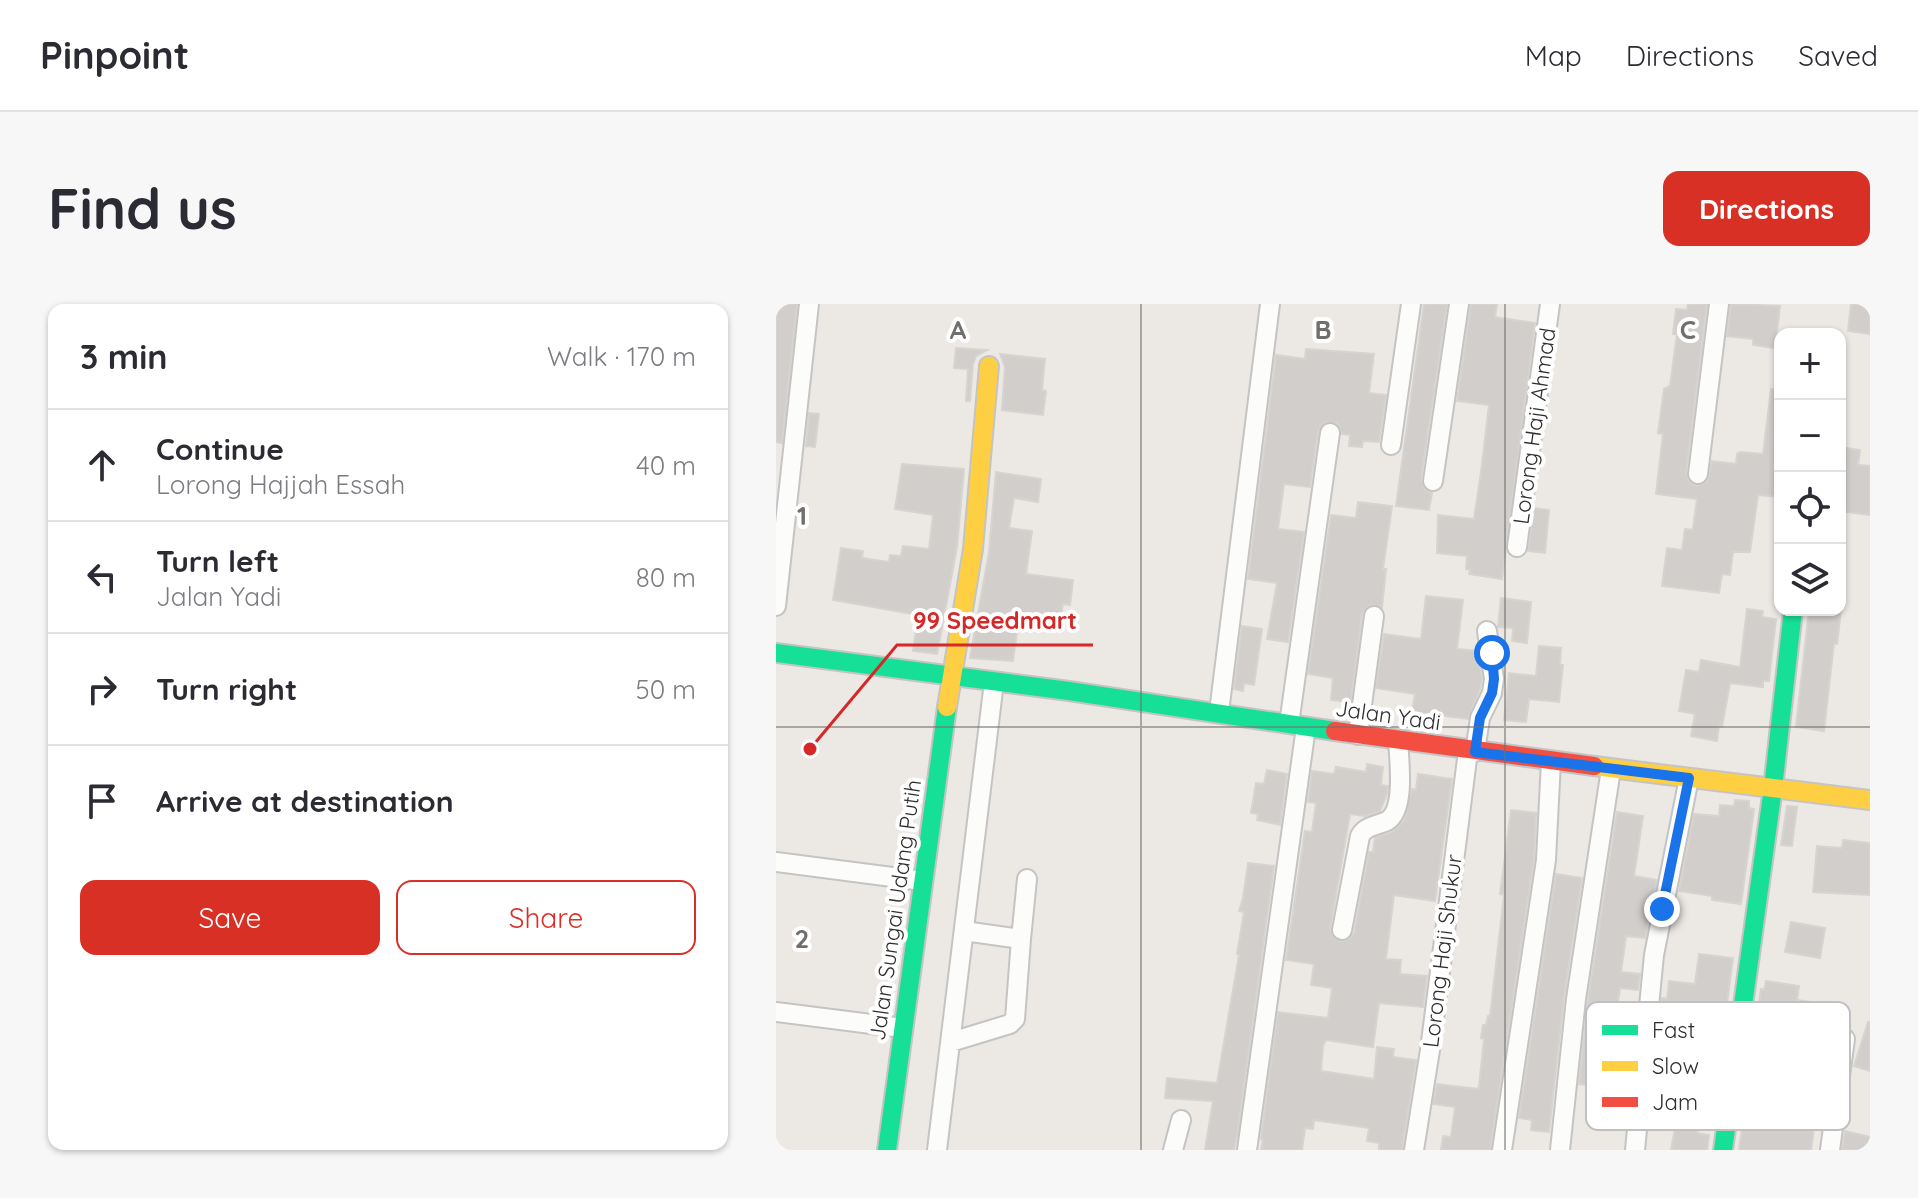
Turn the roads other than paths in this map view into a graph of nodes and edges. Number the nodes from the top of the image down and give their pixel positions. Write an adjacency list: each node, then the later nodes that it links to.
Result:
1 (809, 304): 13 (street)
2 (1270, 304): 20 (street)
3 (1411, 304): 9 (street)
4 (1459, 304): 11 (street)
5 (1550, 304): 12 (street, Lorong Haji Ahmad)
6 (1719, 304): 10 (street)
7 (989, 366): 18 (street, Jalan Sungai Udang Putih)
8 (1330, 433): 21 (street)
9 (1391, 445)
10 (1698, 474)
11 (1433, 481)
12 (1517, 547)
13 (776, 606)
14 (1374, 616): 22 (street)
15 (1792, 616): 28 (street)
16 (1487, 631): 24 (street, Lorong Haji Shukur)
17 (776, 653): 18 (street, Jalan Yadi)
18 (951, 676): 19 (street, Jalan Yadi); 32 (street, Jalan Sungai Udang Putih)
19 (994, 682): 20 (street, Jalan Yadi); 34 (street)
20 (1219, 712): 21 (street, Jalan Yadi)
21 (1297, 726): 22 (street, Jalan Yadi); 48 (street)
22 (1358, 735): 23 (street, Jalan Yadi)
23 (1398, 740): 24 (street, Jalan Yadi); 33 (street)
24 (1472, 752): 25 (street, Jalan Yadi); 49 (street, Lorong Haji Shukur)
25 (1551, 761): 26 (street, Jalan Yadi); 50 (street)
26 (1611, 769): 27 (street, Jalan Yadi); 51 (street)
27 (1689, 778): 28 (street, Jalan Yadi); 36 (street)
28 (1773, 788): 29 (street, Jalan Yadi); 37 (street)
29 (1870, 800)
30 (776, 862): 32 (street)
31 (1027, 879): 35 (street)
32 (923, 881): 39 (street, Jalan Sungai Udang Putih)
33 (1342, 930)
34 (964, 931): 35 (street); 40 (street)
35 (1021, 939): 40 (street)
36 (1649, 1002)
37 (1743, 1002)
38 (776, 1012): 39 (street)
39 (903, 1028): 45 (street, Jalan Sungai Udang Putih)
40 (951, 1042): 46 (street)
41 (1181, 1120): 47 (street)
42 (1637, 1130): 52 (street)
43 (1726, 1130): 53 (street)
44 (1833, 1130): 54 (street)
45 (887, 1150)
46 (937, 1150)
47 (1173, 1150)
48 (1247, 1150)
49 (1414, 1150)
50 (1502, 1150)
51 (1560, 1150)
52 (1635, 1150)
53 (1723, 1150)
54 (1830, 1150)

